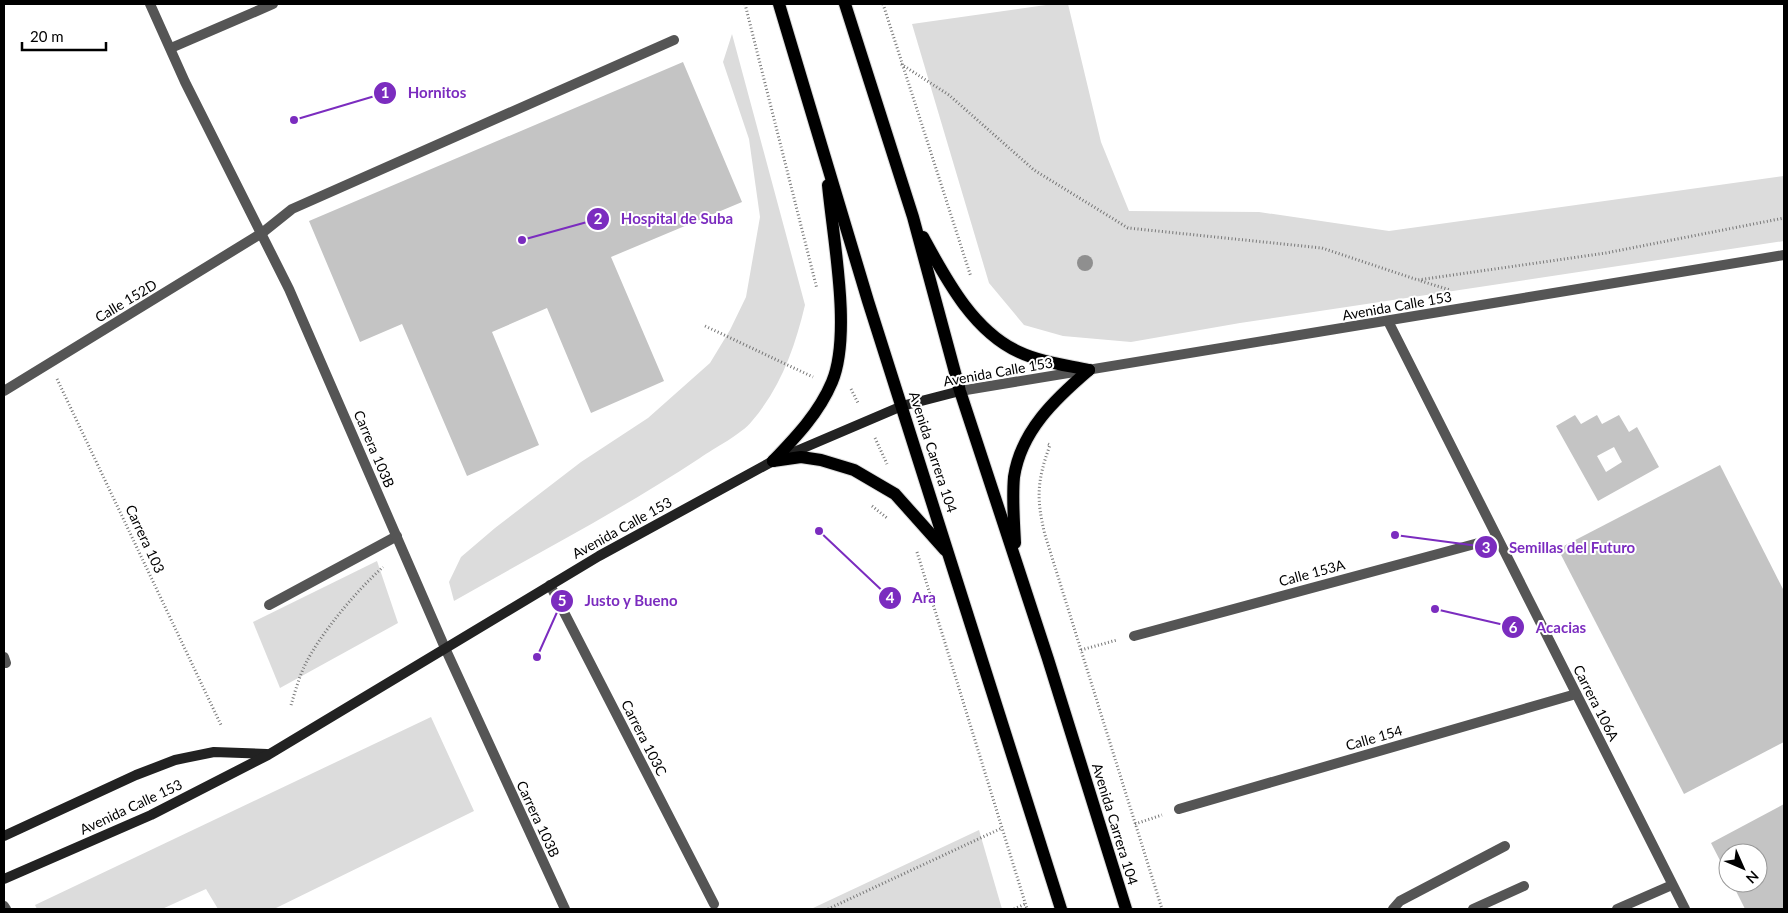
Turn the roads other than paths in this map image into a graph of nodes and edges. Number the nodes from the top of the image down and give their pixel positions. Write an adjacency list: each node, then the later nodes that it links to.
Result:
1 (150, 4): 6 (street, Carrera 103B)
2 (273, 4): 6 (street)
3 (779, 4): 7 (main road, Avenida Carrera 104)
4 (844, 4): 8 (main road, Avenida Carrera 104)
5 (674, 40): 9 (street, Calle 152D)
6 (171, 48): 9 (street, Carrera 103B)
7 (825, 155): 15 (main road, Avenida Carrera 104); 16 (main road)
8 (913, 217): 12 (main road); 14 (main road, Avenida Carrera 104)
9 (262, 234): 13 (street, Calle 152D); 17 (street, Carrera 103B)
10 (1784, 255): 11 (street, Avenida Calle 153)
11 (1388, 321): 12 (street, Avenida Calle 153); 18 (street, Carrera 106A)
12 (1089, 370): 14 (street, Avenida Calle 153); 20 (main road)
13 (4, 391)
14 (960, 391): 15 (main road, Avenida Calle 153); 20 (main road, Avenida Carrera 104)
15 (902, 406): 16 (main road, Avenida Calle 153); 19 (main road, Avenida Carrera 104)
16 (774, 461): 19 (main road); 21 (main road, Avenida Calle 153)
17 (397, 536): 22 (street); 24 (street, Carrera 103B)
18 (1497, 538): 23 (street, Calle 153A); 25 (street, Carrera 106A)
19 (950, 555): 37 (main road, Avenida Carrera 104)
20 (1015, 558): 38 (main road, Avenida Carrera 104)
21 (550, 585): 24 (main road, Avenida Calle 153); 33 (street, Carrera 103C)
22 (269, 605)
23 (1134, 636)
24 (445, 648): 26 (main road, Avenida Calle 153); 36 (street, Carrera 103B)
25 (1576, 694): 27 (street, Calle 154); 31 (street, Carrera 106A)
26 (268, 755): 28 (main road, Avenida Calle 153); 30 (main road, Avenida Calle 153)
27 (1179, 809)
28 (4, 836)
29 (1505, 846): 39 (street)
30 (4, 879)
31 (1672, 884): 41 (street); 42 (street, Carrera 106A)
32 (1524, 886): 40 (street)
33 (714, 904)
34 (4, 906): 35 (street)
35 (6, 909)
36 (565, 909)
37 (1061, 909)
38 (1126, 909)
39 (1393, 909)
40 (1473, 909)
41 (1617, 909)
42 (1685, 909)

